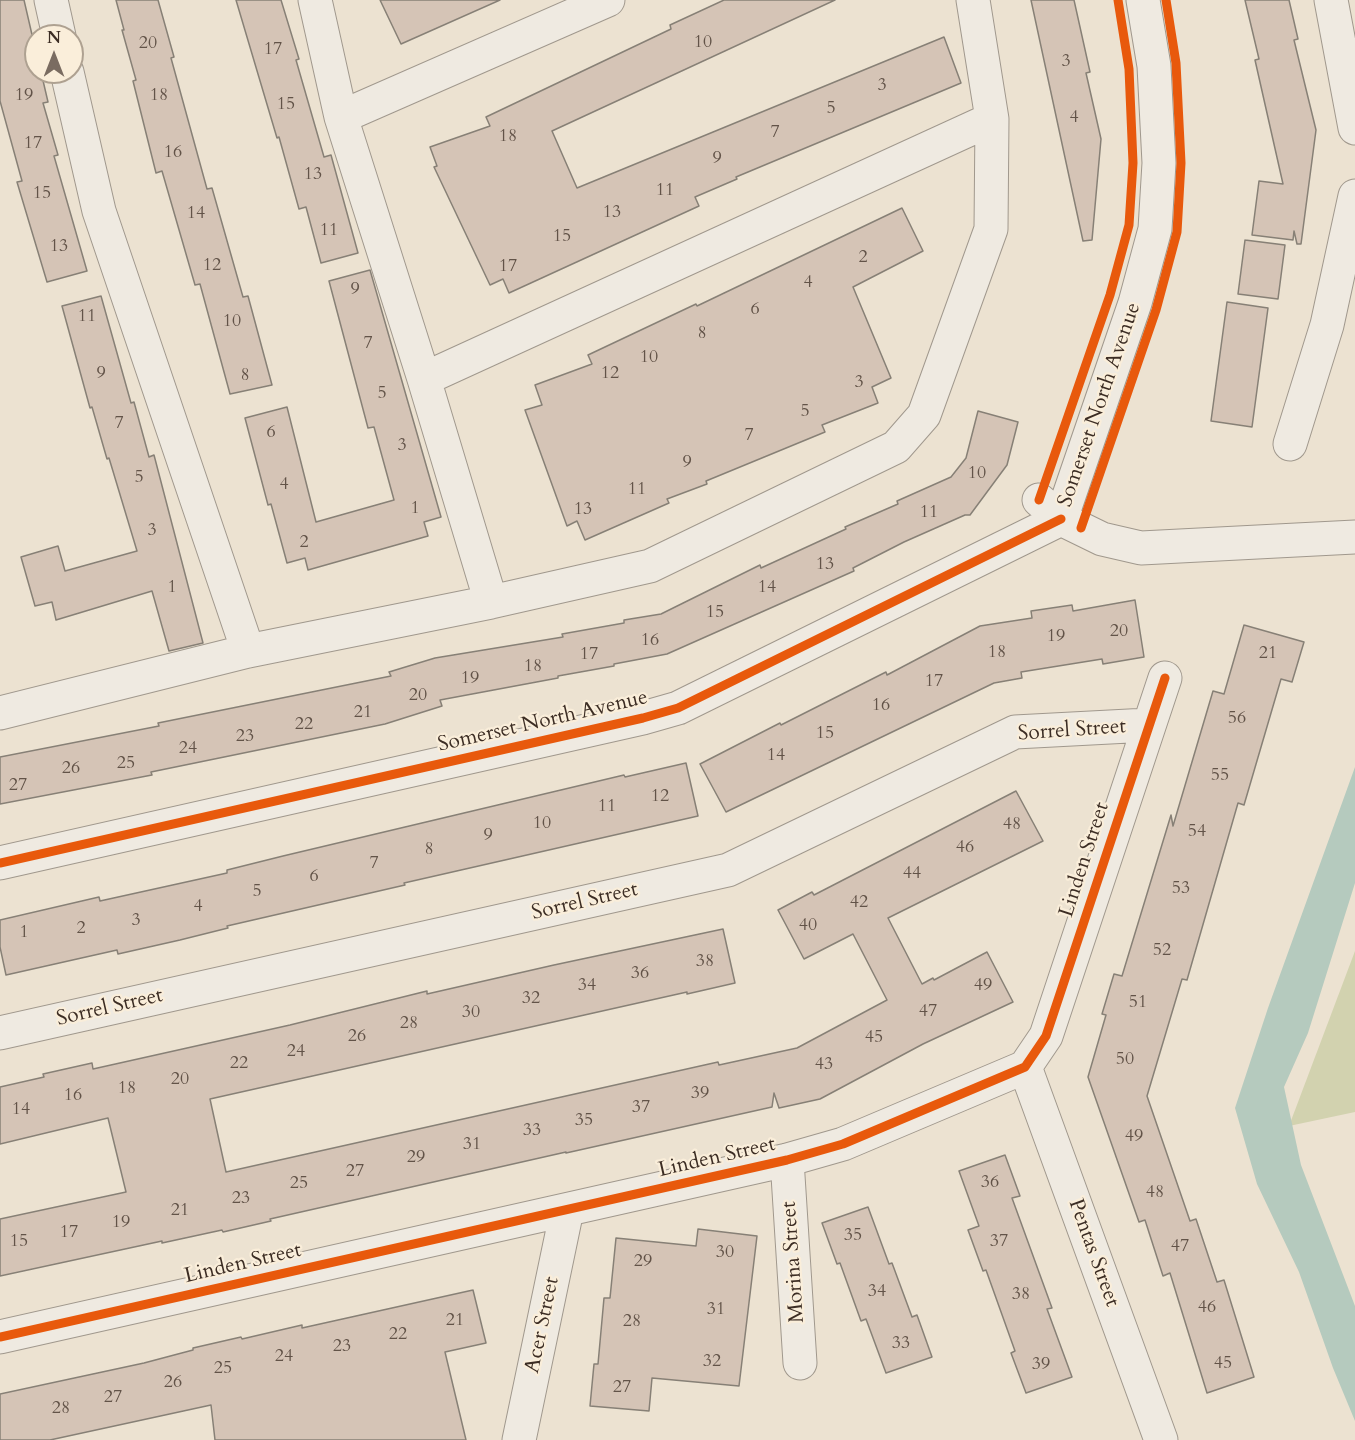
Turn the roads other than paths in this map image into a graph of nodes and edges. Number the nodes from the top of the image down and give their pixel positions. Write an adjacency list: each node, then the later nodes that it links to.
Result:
1 (51, 0): 7 (street)
2 (315, 0): 9 (street)
3 (608, 0): 9 (street)
4 (973, 0): 10 (street)
5 (1143, 0): 15 (street, Somerset North Avenue)
6 (1331, 0): 11 (street)
7 (56, 24)
8 (70, 84): 18 (street)
9 (341, 117): 13 (street)
10 (992, 119): 13 (street); 17 (street)
11 (1355, 128)
12 (1355, 196): 14 (street)
13 (424, 379): 17 (street)
14 (1290, 444)
15 (1050, 510): 16 (street); 22 (street, Somerset North Avenue)
16 (1355, 537)
17 (491, 602): 18 (street)
18 (248, 651): 20 (street)
19 (1165, 678): 21 (street, Linden Street)
20 (0, 713)
21 (1149, 725): 23 (street, Sorrel Street); 24 (street, Linden Street)
22 (0, 863)
23 (0, 1033)
24 (1025, 1066): 25 (street, Linden Street); 30 (street, Pentas Street)
25 (787, 1161): 26 (street, Linden Street); 28 (street, Morina Street)
26 (567, 1210): 27 (street, Linden Street); 29 (street, Acer Street)
27 (0, 1337)
28 (800, 1363)
29 (519, 1440)
30 (1161, 1440)

